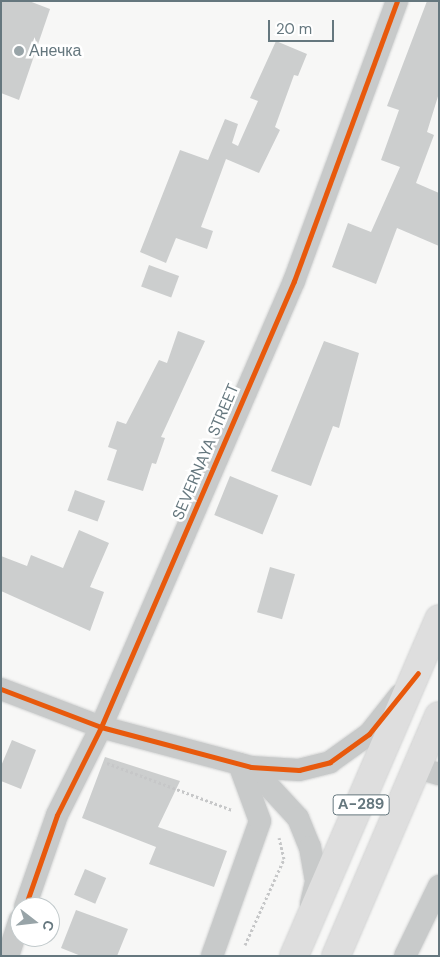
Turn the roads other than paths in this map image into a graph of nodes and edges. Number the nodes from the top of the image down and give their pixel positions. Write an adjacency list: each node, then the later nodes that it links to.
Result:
1 (397, 1): 6 (street, SEVERNAYA STREET)
2 (439, 619): 3 (highway, А-289)
3 (418, 673): 7 (street, А-289); 11 (highway, А-289)
4 (1, 689): 6 (street)
5 (439, 716): 8 (highway, А-289)
6 (101, 727): 7 (street); 10 (street, SEVERNAYA STREET)
7 (245, 766): 11 (street, А-289); 12 (street)
8 (428, 771): 13 (highway, А-289)
9 (439, 886): 14 (street)
10 (28, 897)
11 (299, 946)
12 (212, 956)
13 (336, 956)
14 (405, 956)

